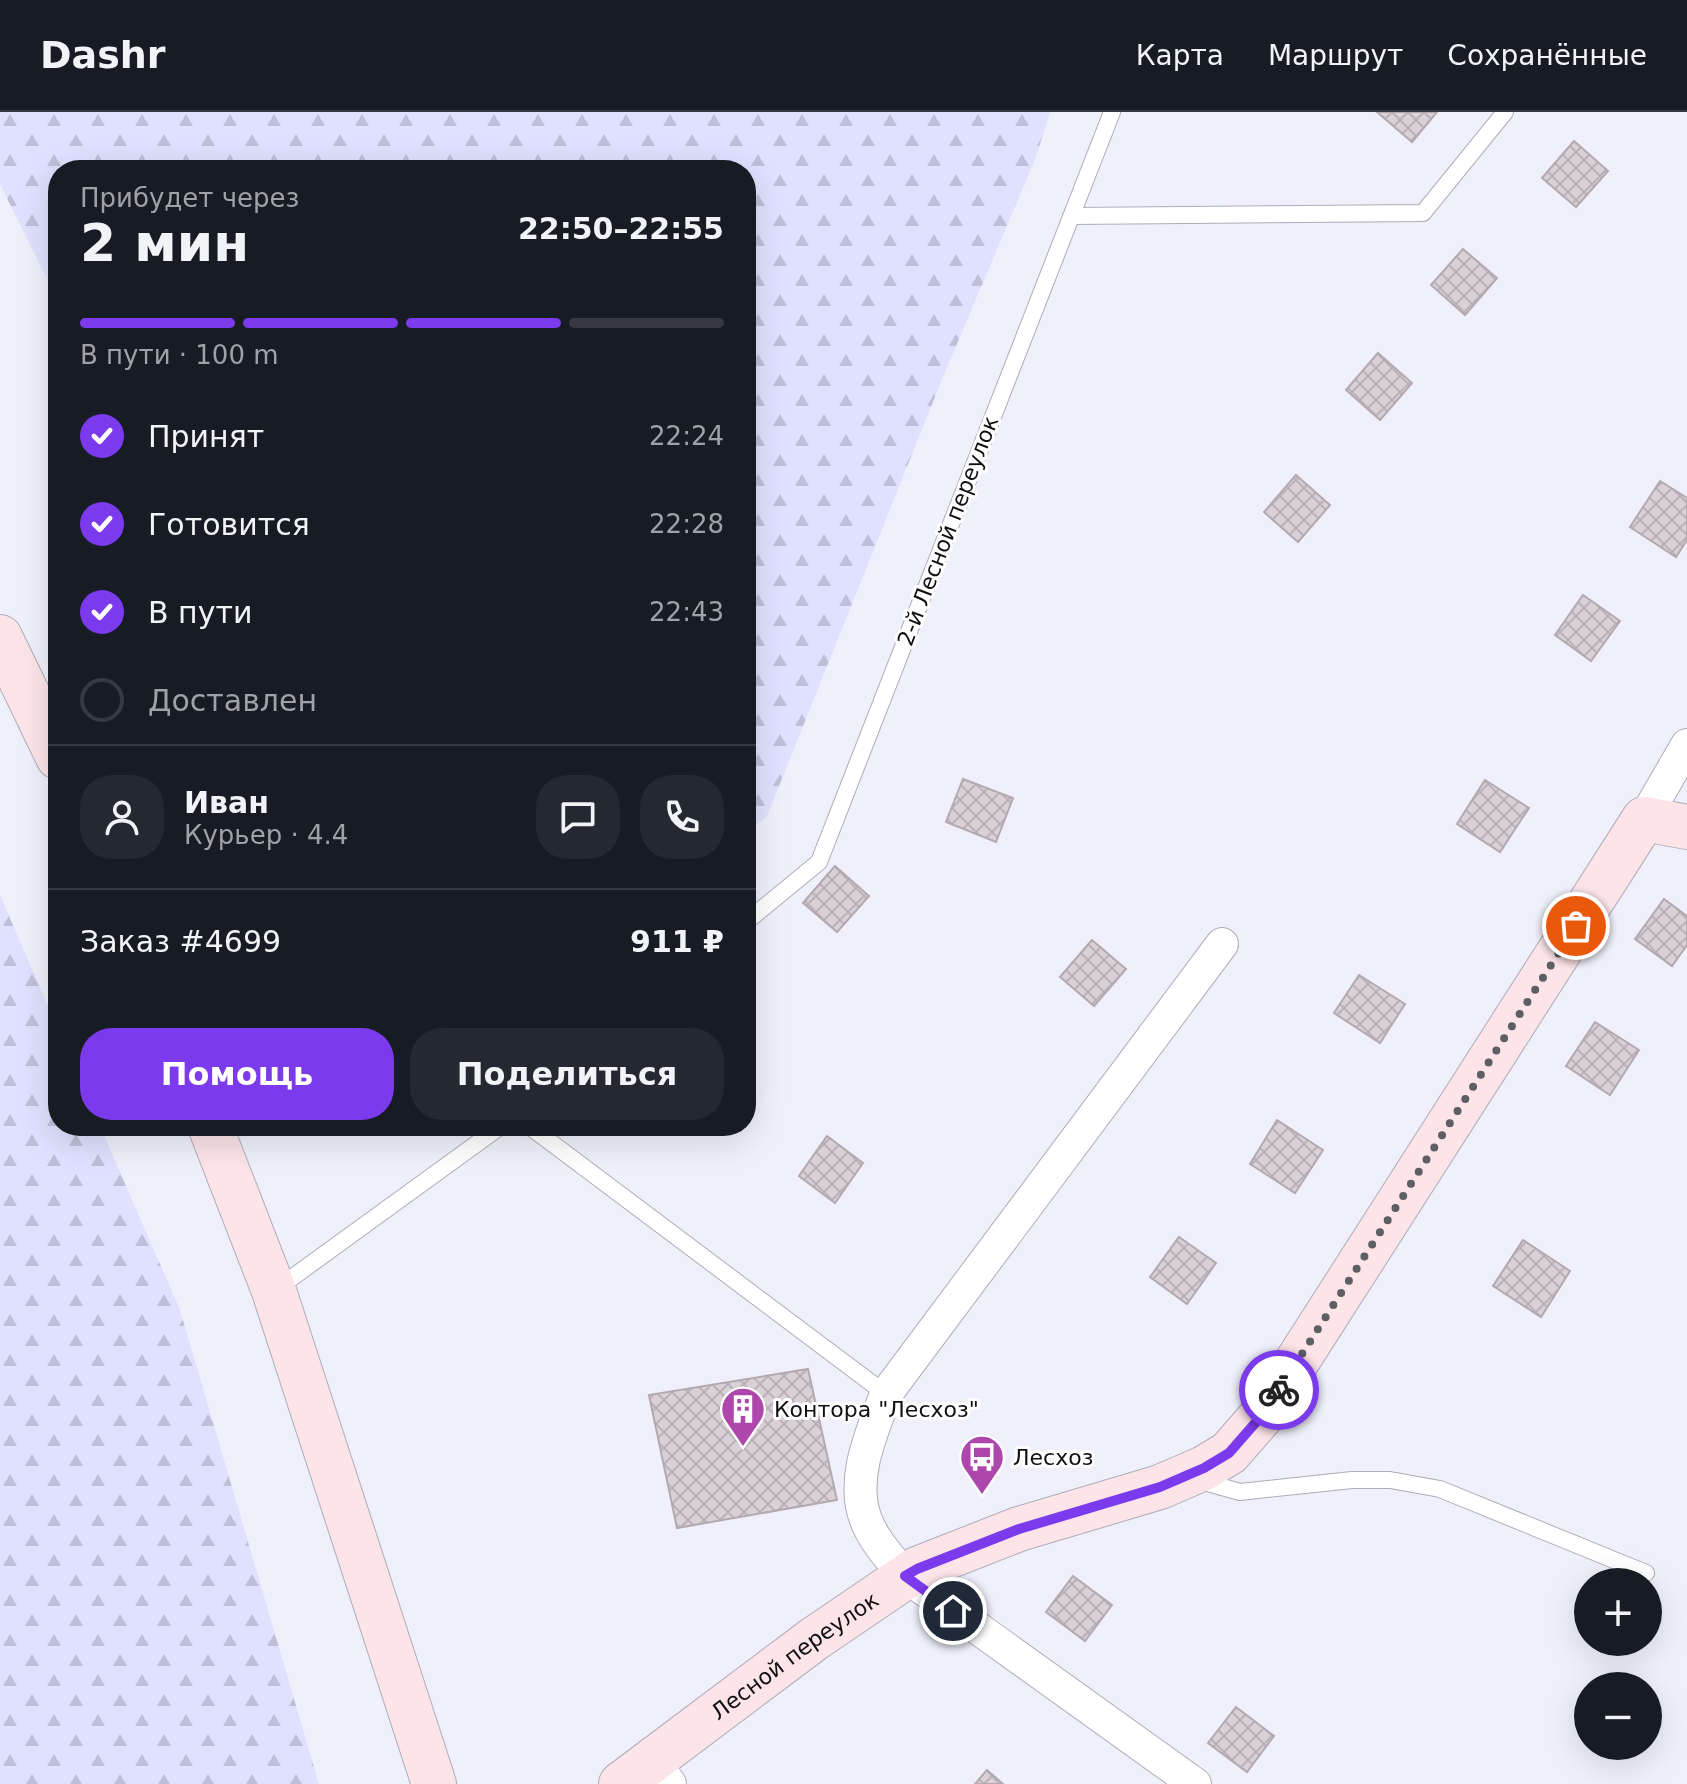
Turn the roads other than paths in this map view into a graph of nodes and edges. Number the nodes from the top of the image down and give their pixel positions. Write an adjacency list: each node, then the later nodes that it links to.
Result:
1 (1112, 112): 3 (lane, 2-й Лесной переулок)
2 (1505, 112): 3 (lane)
3 (1071, 216): 9 (lane, 2-й Лесной переулок)
4 (0, 637): 5 (street)
5 (48, 736)
6 (1687, 745): 7 (street, Лесной переулок)
7 (1644, 819): 8 (street); 16 (street, Лесной переулок)
8 (1687, 827)
9 (756, 914)
10 (1222, 944): 15 (street)
11 (214, 1136): 14 (street)
12 (487, 1136): 14 (lane)
13 (542, 1136): 15 (lane)
14 (274, 1291): 20 (street)
15 (886, 1394): 18 (street)
16 (1184, 1477): 17 (lane); 18 (street, Лесной переулок)
17 (1634, 1568)
18 (905, 1576): 19 (street, Лесной переулок); 21 (street)
19 (648, 1776)
20 (434, 1784)
21 (1195, 1784)

